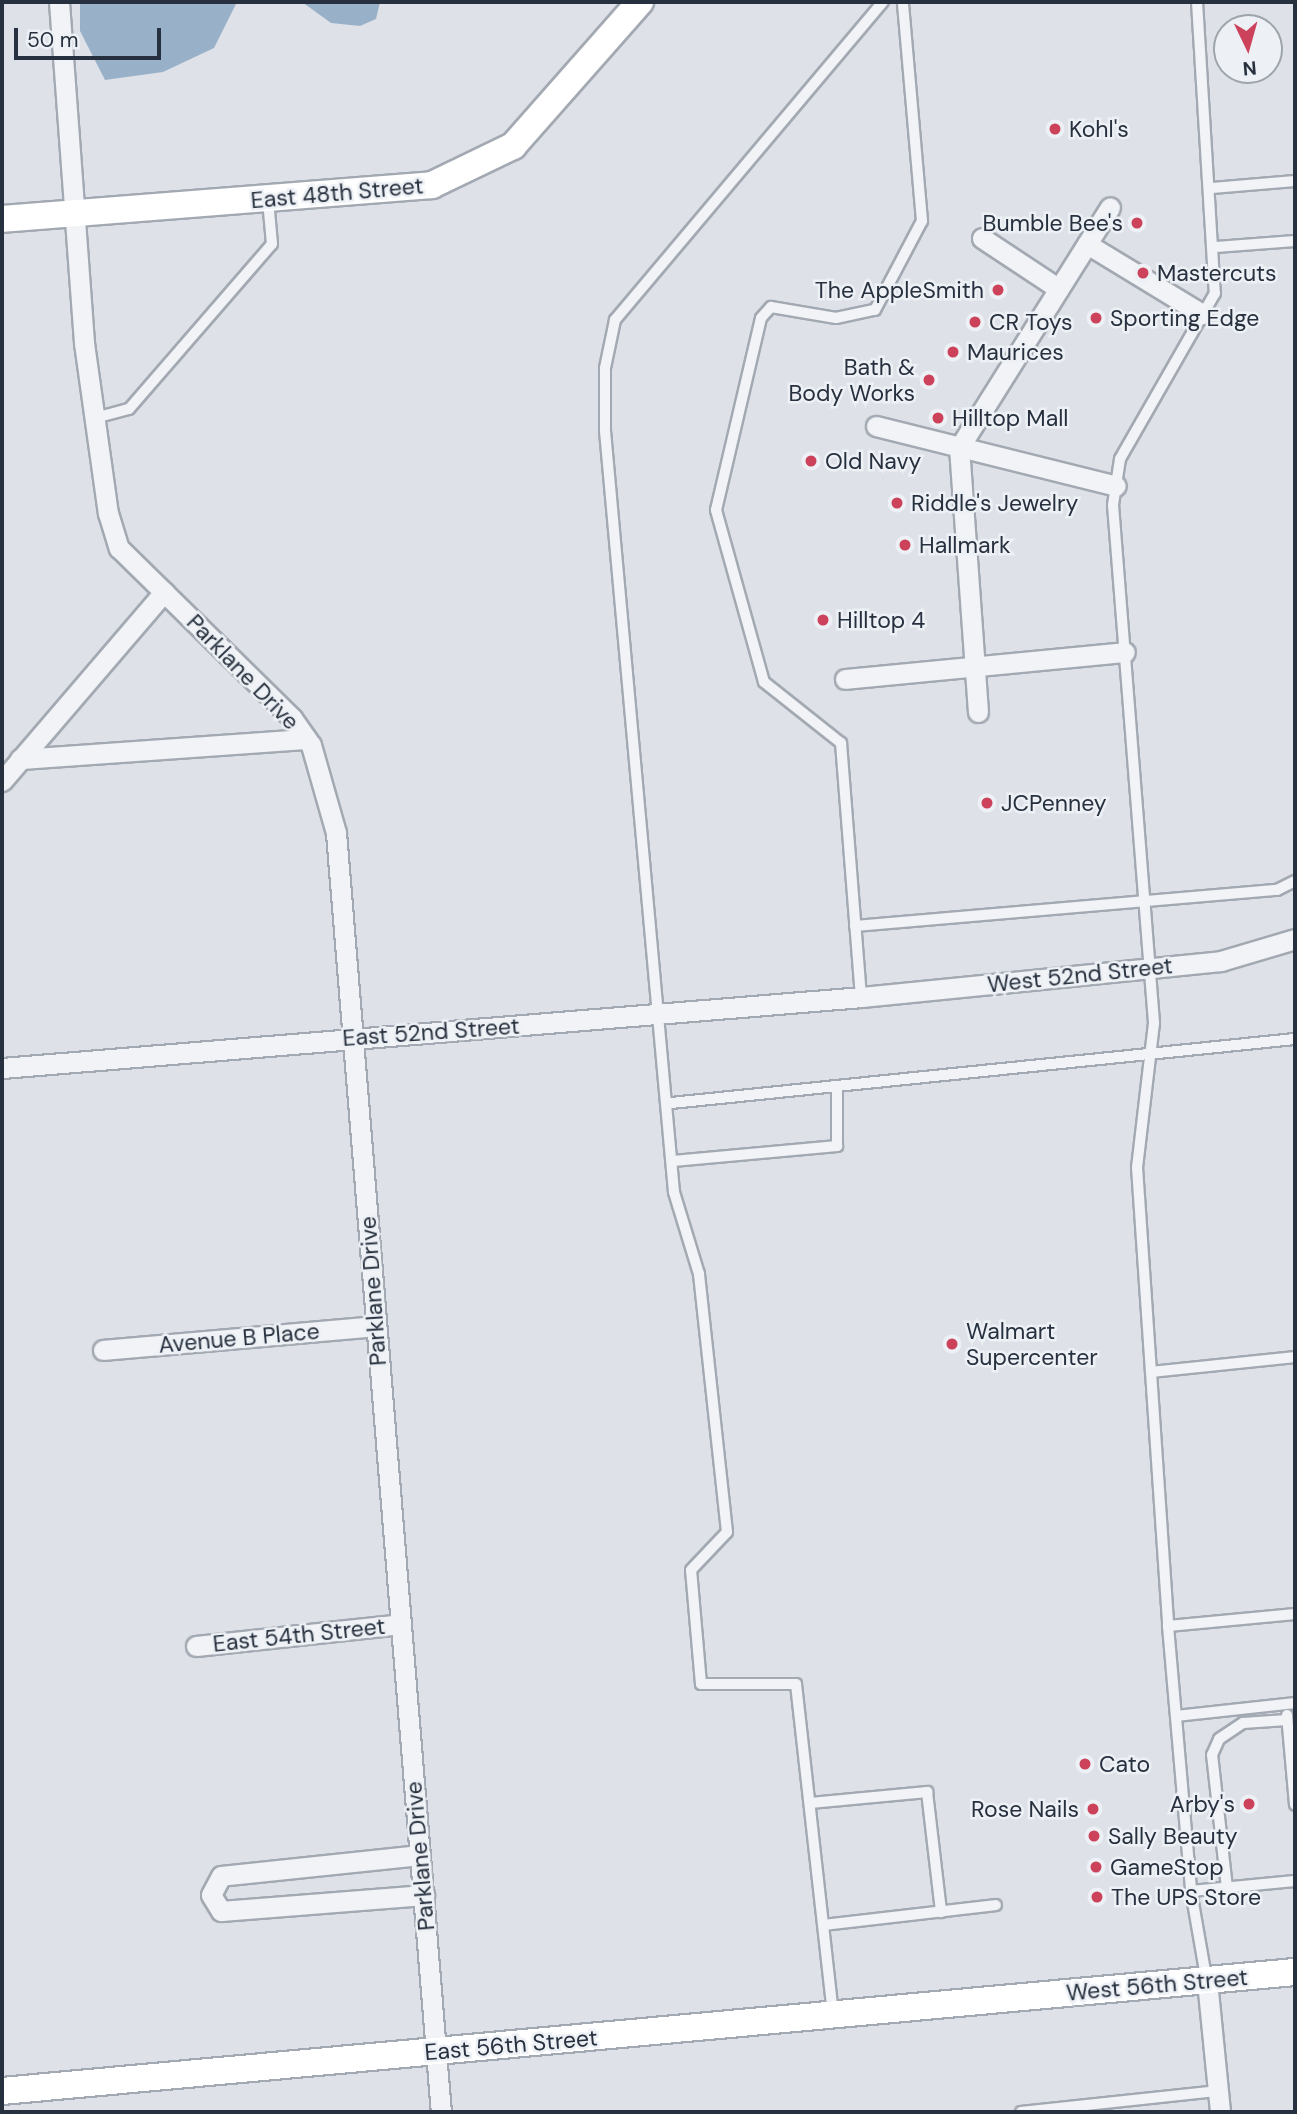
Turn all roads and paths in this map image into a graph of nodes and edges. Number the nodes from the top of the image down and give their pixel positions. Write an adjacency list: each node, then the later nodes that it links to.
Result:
1 (59, 2): 10 (street, Parklane Drive)
2 (883, 2): 36 (lane)
3 (903, 2): 32 (lane)
4 (1197, 2): 7 (lane)
5 (630, 5): 8 (main road, East 48th Street)
6 (1295, 181): 7 (lane)
7 (1212, 188): 15 (lane)
8 (268, 200): 10 (main road, East 48th Street); 18 (lane)
9 (1110, 207): 14 (street)
10 (73, 212): 11 (main road, East 48th Street); 18 (street, Parklane Drive)
11 (2, 219)
12 (982, 238): 16 (street)
13 (1295, 241): 15 (lane)
14 (1087, 244): 16 (street); 17 (street)
15 (1216, 247): 17 (lane)
16 (1059, 289): 20 (street)
17 (1202, 314): 21 (lane)
18 (94, 418): 22 (street, Parklane Drive)
19 (876, 426): 20 (street)
20 (959, 448): 21 (street); 24 (street)
21 (1116, 486): 23 (lane)
22 (164, 592): 27 (street, Parklane Drive); 28 (street)
23 (1125, 652): 24 (street); 31 (lane)
24 (976, 665): 25 (street); 26 (street)
25 (845, 680)
26 (978, 712)
27 (306, 739): 28 (street); 37 (street, Parklane Drive)
28 (20, 759): 29 (street)
29 (2, 781)
30 (1295, 881): 31 (lane)
31 (1146, 902): 32 (lane); 34 (lane)
32 (855, 926): 35 (lane)
33 (1295, 939): 34 (street, West 52nd Street)
34 (1150, 968): 35 (street, West 52nd Street); 39 (lane)
35 (861, 997): 36 (street, East 52nd Street)
36 (659, 1015): 37 (street, East 52nd Street); 42 (lane)
37 (354, 1037): 40 (street, East 52nd Street); 44 (street, Parklane Drive)
38 (1295, 1039): 39 (lane)
39 (1151, 1053): 41 (lane); 47 (lane)
40 (2, 1068)
41 (837, 1086): 42 (lane); 43 (lane)
42 (671, 1103): 43 (lane)
43 (673, 1161): 55 (lane)
44 (376, 1326): 45 (street, Avenue B Place); 49 (street, Parklane Drive)
45 (103, 1350)
46 (1295, 1357): 47 (lane)
47 (1151, 1372): 50 (lane)
48 (1295, 1614): 50 (lane)
49 (401, 1624): 51 (street, East 54th Street); 57 (street, Parklane Drive)
50 (1168, 1626): 53 (lane)
51 (196, 1646)
52 (1290, 1704): 53 (lane); 54 (lane)
53 (1176, 1716): 60 (lane)
54 (1287, 1720): 56 (lane); 59 (lane)
55 (810, 1803): 63 (lane); 64 (lane)
56 (1295, 1805)
57 (421, 1856): 61 (street, Parklane Drive); 61 (street)
58 (1295, 1881): 59 (lane)
59 (1227, 1888): 60 (lane)
60 (1191, 1891): 66 (lane)
61 (424, 1895): 69 (street, Parklane Drive)
62 (996, 1905): 63 (lane)
63 (941, 1912): 64 (lane)
64 (824, 1926): 68 (lane)
65 (1295, 1972): 66 (main road, West 56th Street)
66 (1207, 1981): 67 (main road, West 56th Street); 71 (street)
67 (1019, 1997): 68 (main road, East 56th Street)
68 (834, 2015): 69 (main road, East 56th Street)
69 (436, 2052): 70 (main road, East 56th Street); 73 (street, Parklane Drive)
70 (2, 2091)
71 (1216, 2091): 72 (lane); 74 (street)
72 (1027, 2111)
73 (441, 2112)
74 (1220, 2112)

